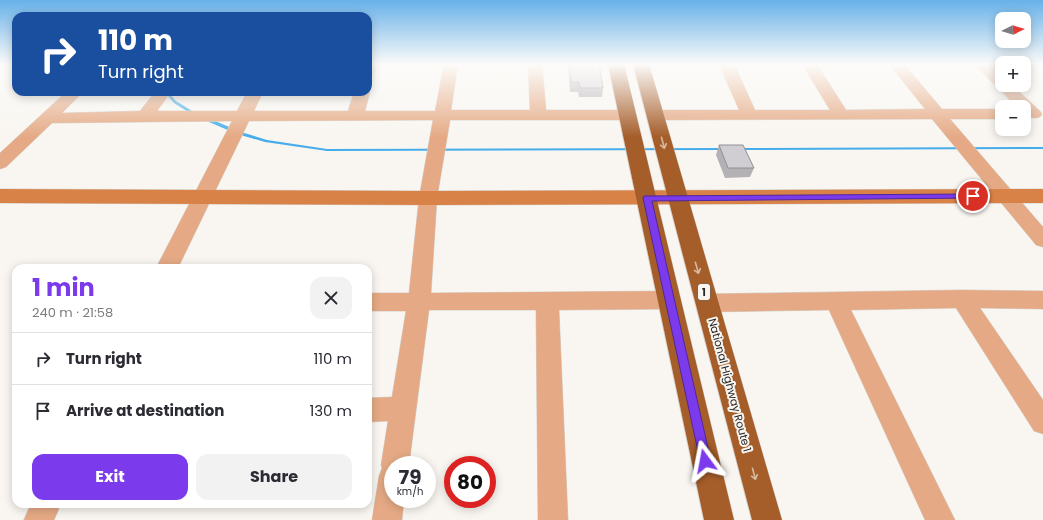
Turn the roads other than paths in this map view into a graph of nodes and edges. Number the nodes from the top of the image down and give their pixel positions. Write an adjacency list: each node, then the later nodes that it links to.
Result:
1 (447, 88): 23 (street)
2 (536, 88): 17 (street)
3 (622, 88): 18 (highway)
4 (648, 88): 24 (highway, National Highway Route 1 / 1)
5 (737, 88): 19 (street)
6 (825, 88): 13 (street)
7 (916, 88): 14 (street)
8 (1011, 92): 16 (street)
9 (71, 96): 25 (street)
10 (160, 96): 20 (street)
11 (253, 96): 21 (street)
12 (361, 96): 22 (street)
13 (841, 114): 14 (street); 19 (street)
14 (937, 114): 15 (street); 28 (street)
15 (995, 114)
16 (1034, 114)
17 (538, 115): 18 (street); 23 (street)
18 (628, 115): 32 (highway)
19 (749, 115): 24 (street)
20 (145, 116): 21 (street); 25 (street)
21 (242, 116): 22 (street); 30 (street)
22 (355, 116): 23 (street)
23 (443, 116): 31 (street)
24 (656, 116): 33 (highway, National Highway Route 1 / 1, one-way to 33)
25 (48, 118): 26 (street)
26 (0, 163)
27 (0, 196): 30 (street)
28 (1004, 196): 29 (street); 33 (street); 34 (street)
29 (1043, 196)
30 (203, 197): 31 (street); 35 (street)
31 (428, 198): 32 (street); 41 (street)
32 (647, 198): 33 (street); 37 (highway)
33 (678, 198): 43 (highway, National Highway Route 1 / 1, one-way to 43)
34 (1043, 240)
35 (169, 264)
36 (962, 299): 38 (street); 39 (street); 46 (street)
37 (669, 300): 42 (street); 53 (highway)
38 (1043, 300)
39 (836, 301): 43 (street); 55 (street)
40 (372, 302): 41 (street)
41 (419, 302): 42 (street); 45 (street)
42 (547, 302): 52 (street)
43 (708, 303): 54 (highway, National Highway Route 1 / 1, one-way to 54)
44 (372, 410): 45 (street)
45 (402, 410): 47 (street)
46 (1043, 422)
47 (395, 456)
48 (45, 508): 50 (street)
49 (389, 508): 51 (street)
50 (39, 520)
51 (387, 520)
52 (553, 520)
53 (718, 520)
54 (767, 520)
55 (940, 520)

